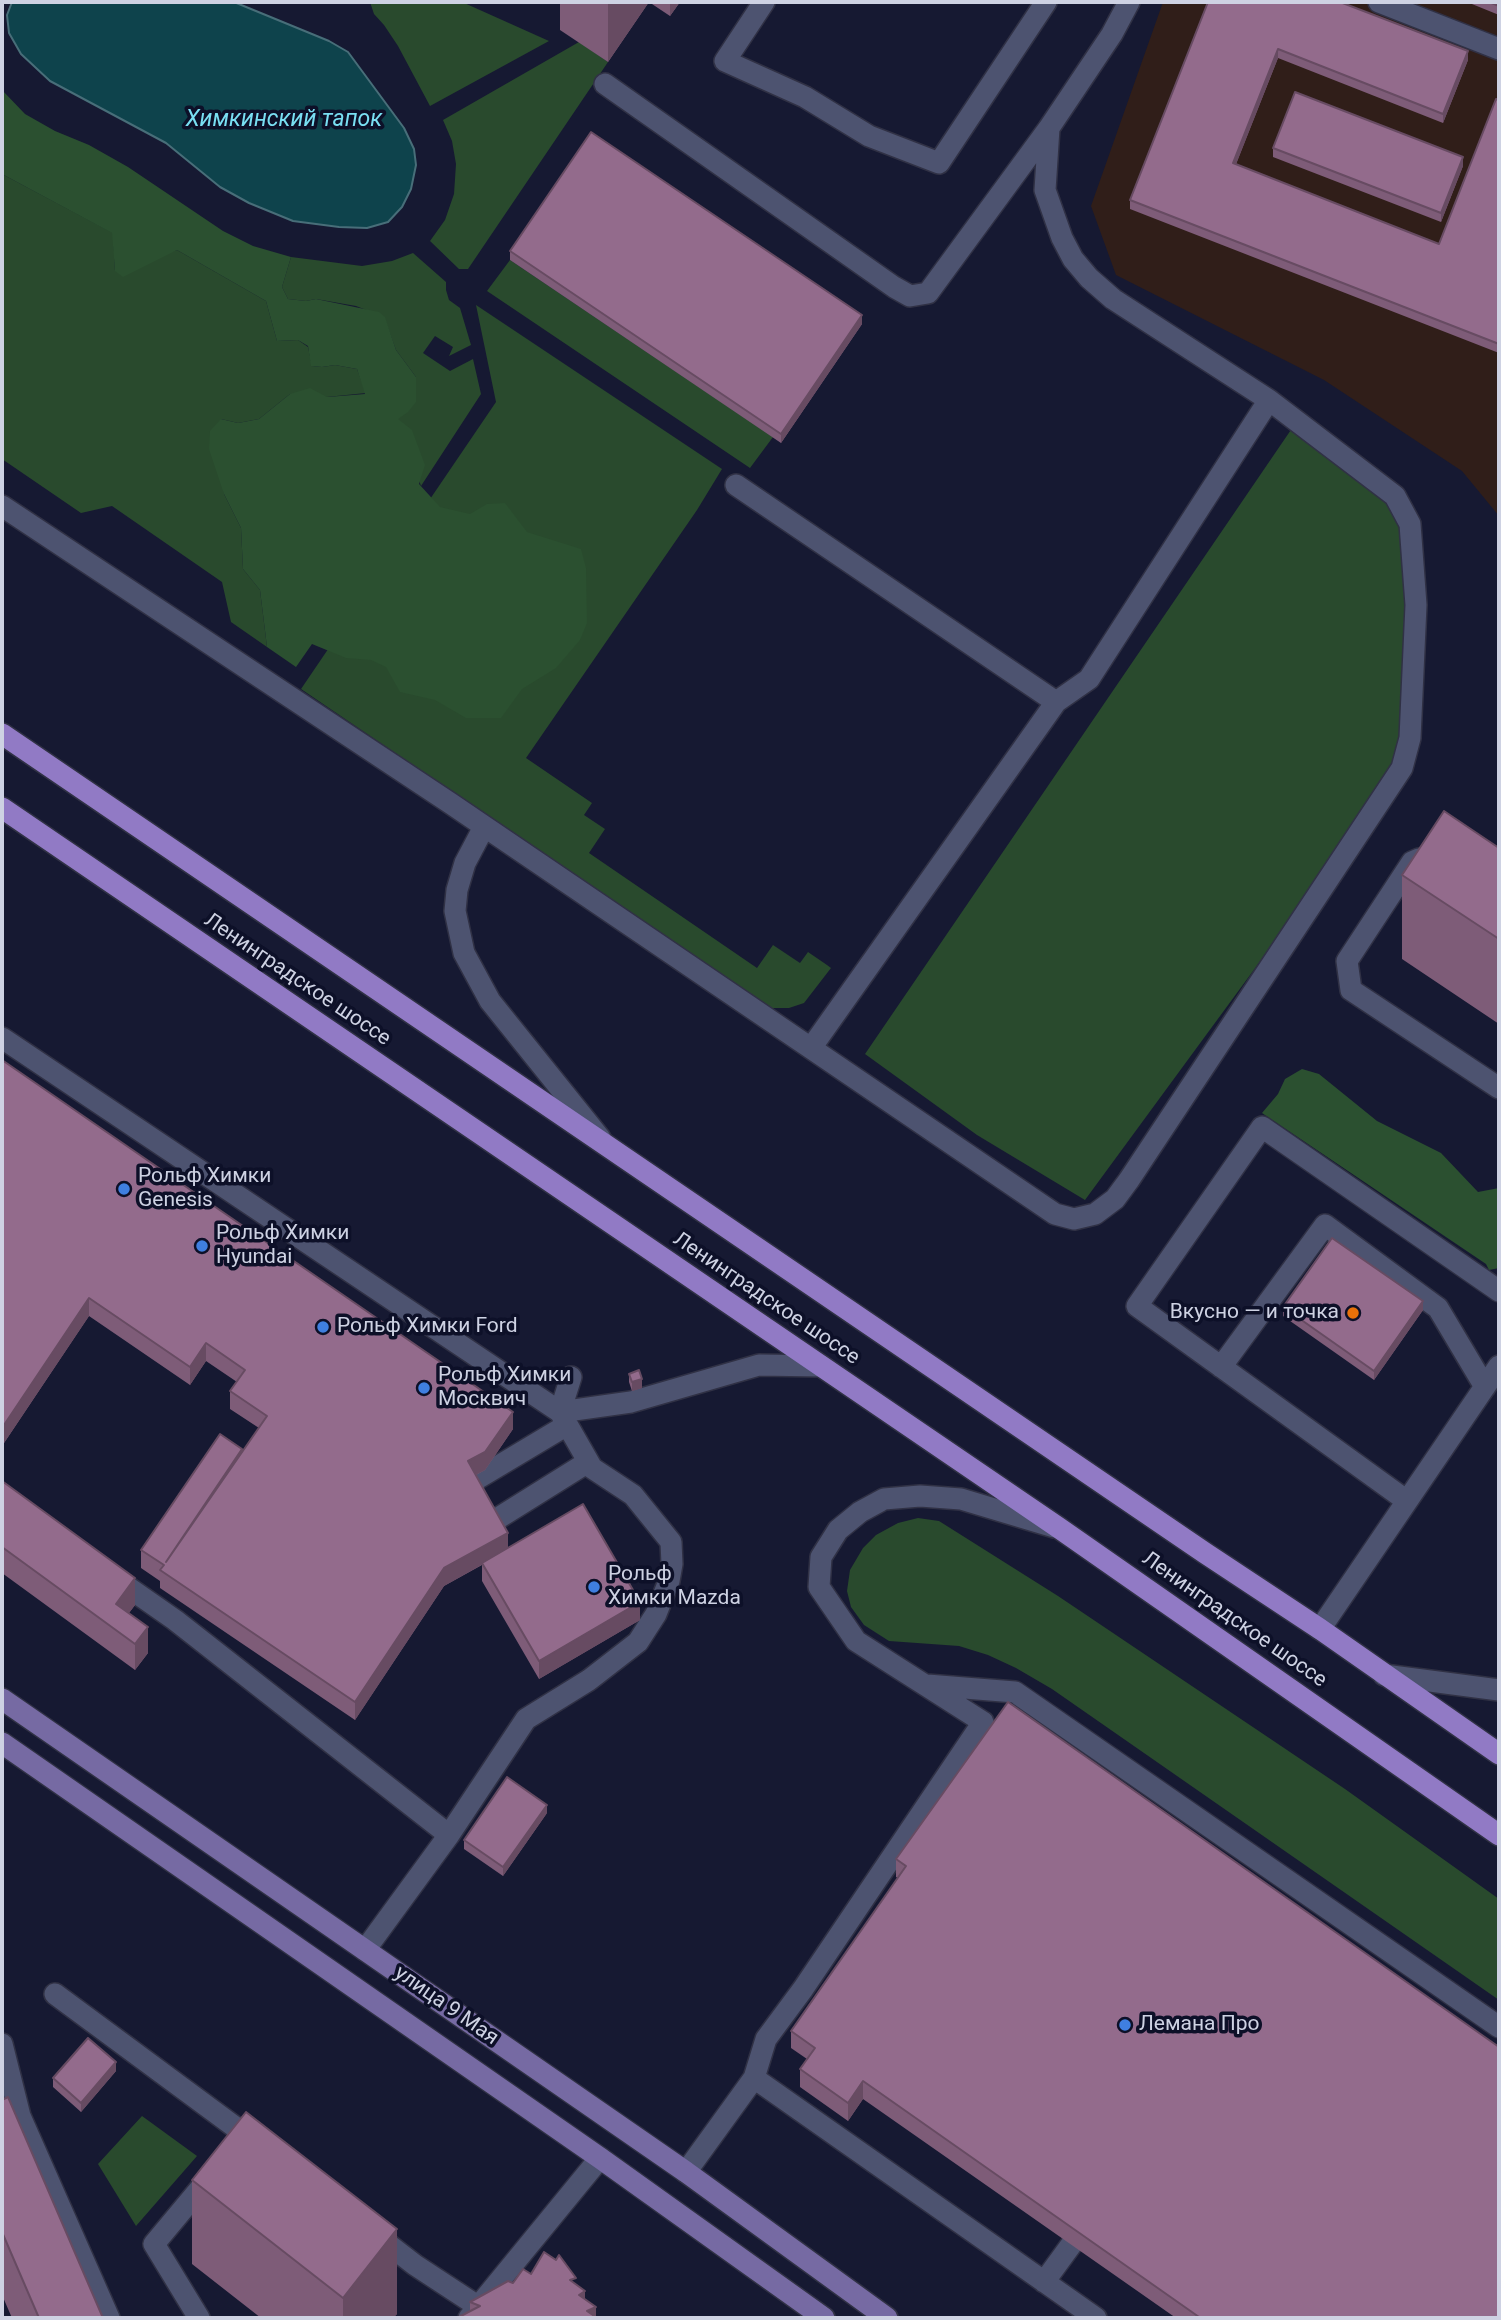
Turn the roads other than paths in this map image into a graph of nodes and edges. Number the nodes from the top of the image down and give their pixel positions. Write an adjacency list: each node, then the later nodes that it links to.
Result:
1 (764, 2): 2 (street)
2 (1046, 2)
3 (1129, 2): 7 (street)
4 (1379, 2): 5 (street)
5 (1499, 49)
6 (605, 84): 7 (street)
7 (1049, 128): 8 (street)
8 (1269, 400): 11 (street); 17 (street)
9 (736, 485): 11 (street)
10 (2, 506): 14 (street)
11 (1056, 702): 17 (street)
12 (2, 734): 19 (highway, Ленинградское шоссе)
13 (2, 808): 21 (highway, Ленинградское шоссе)
14 (484, 827): 17 (street); 19 (street)
15 (1436, 850): 18 (street)
16 (2, 1038): 26 (street)
17 (811, 1048)
18 (1499, 1088)
19 (601, 1140): 33 (highway, Ленинградское шоссе)
20 (1499, 1291): 23 (street)
21 (821, 1366): 26 (street); 31 (highway, Ленинградское шоссе)
22 (1499, 1366): 25 (street)
23 (1221, 1367): 25 (street); 29 (street)
24 (571, 1377): 26 (street)
25 (1485, 1387): 29 (street)
26 (563, 1418): 27 (street); 28 (street)
27 (588, 1461): 30 (street); 40 (street)
28 (470, 1483)
29 (1407, 1501): 33 (street)
30 (492, 1522)
31 (1059, 1528): 35 (street); 41 (highway, Ленинградское шоссе)
32 (99, 1567): 40 (street)
33 (1320, 1629): 34 (highway, Ленинградское шоссе)
34 (1384, 1675): 36 (street); 39 (highway, Ленинградское шоссе)
35 (921, 1684): 43 (street); 46 (street)
36 (1499, 1690)
37 (2, 1699): 42 (main road, улица 9 Мая)
38 (2, 1743): 51 (main road, улица 9 Мая)
39 (1499, 1754)
40 (449, 1835): 42 (street)
41 (1499, 1835)
42 (365, 1950): 52 (main road, улица 9 Мая)
43 (803, 1989): 45 (street); 48 (street)
44 (55, 1994): 49 (street)
45 (825, 2001)
46 (1499, 2026)
47 (2, 2044): 59 (street)
48 (754, 2078): 52 (street); 56 (street)
49 (245, 2134): 50 (street); 60 (street)
50 (277, 2158)
51 (600, 2158): 55 (street); 61 (main road, улица 9 Мая)
52 (686, 2172): 62 (main road, улица 9 Мая)
53 (362, 2224): 58 (street)
54 (1071, 2245): 56 (street)
55 (507, 2275): 57 (street); 58 (street)
56 (1044, 2282): 63 (street)
57 (526, 2289)
58 (474, 2312)
59 (108, 2318)
60 (199, 2318)
61 (824, 2318)
62 (887, 2318)
63 (1096, 2318)

